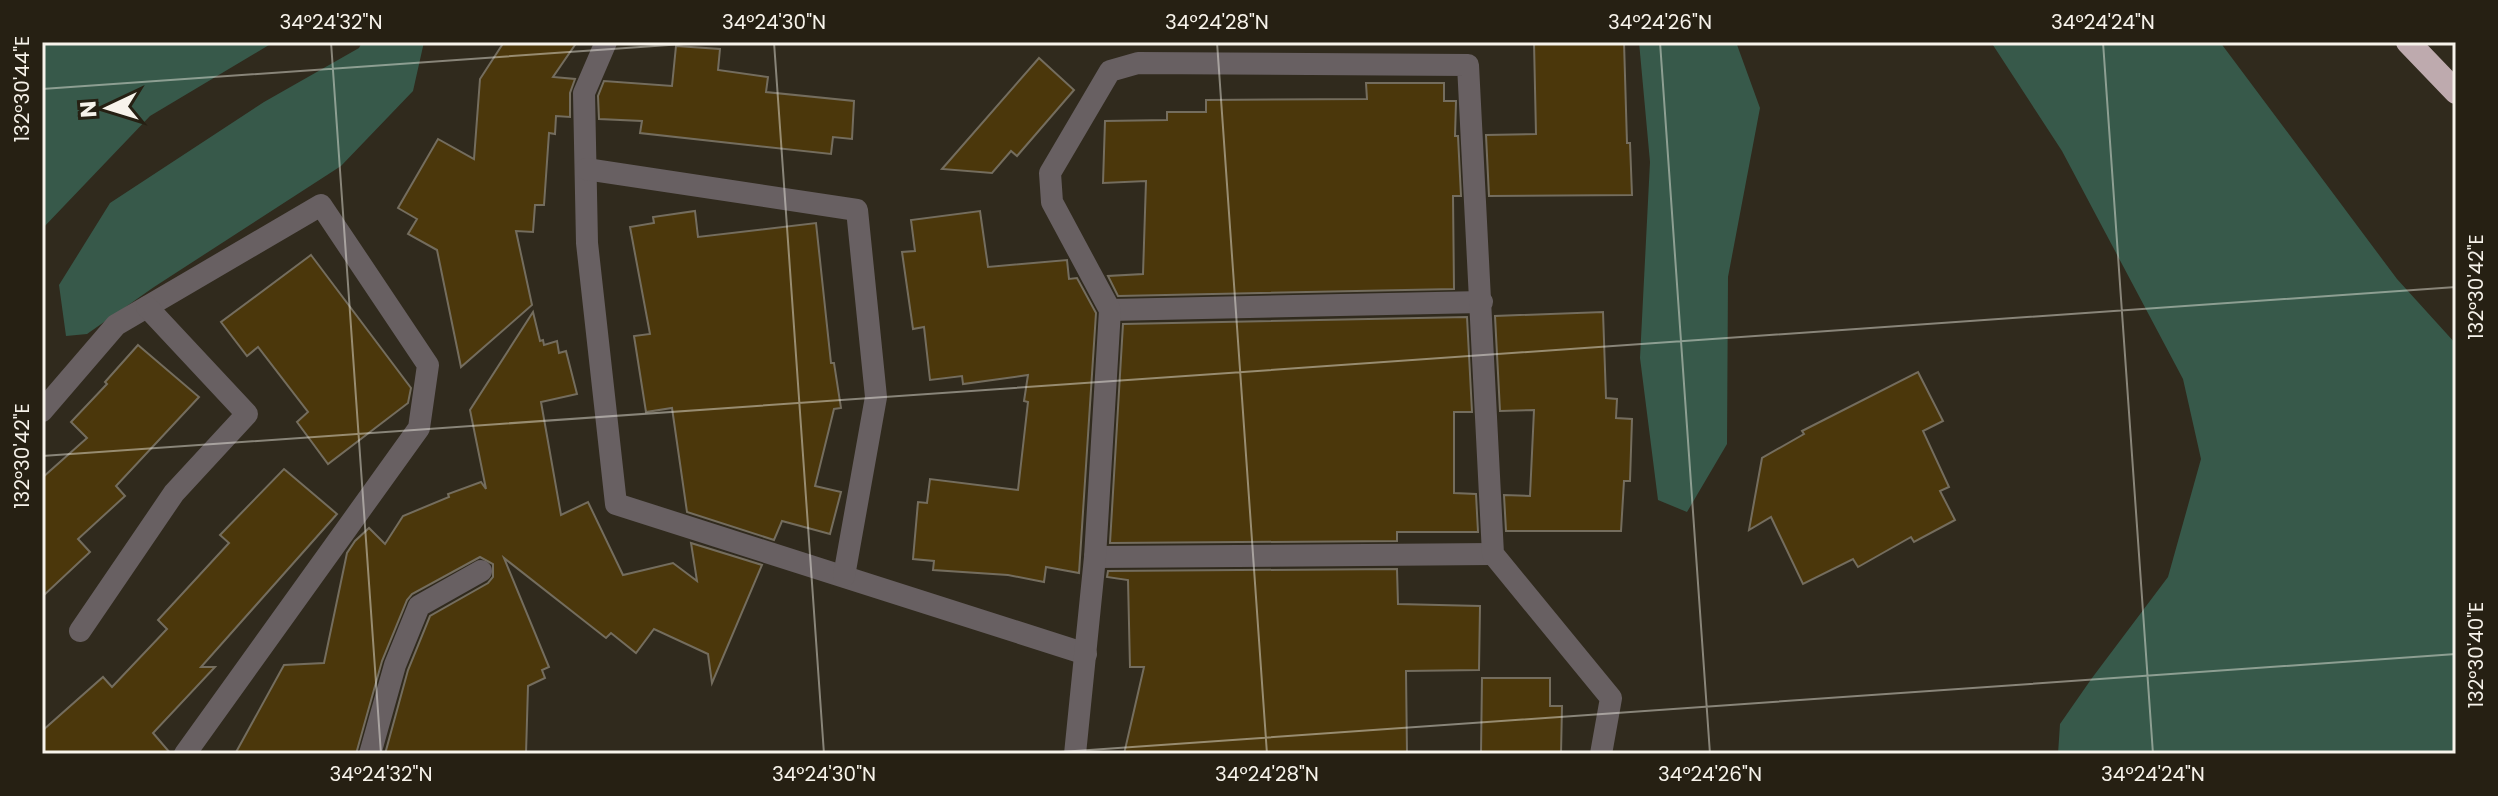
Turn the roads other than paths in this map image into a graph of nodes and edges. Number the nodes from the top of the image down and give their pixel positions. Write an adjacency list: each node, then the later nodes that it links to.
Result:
1 (606, 42): 4 (street)
2 (2408, 42): 3 (highway)
3 (2456, 92)
4 (586, 169): 12 (street); 12 (street)
5 (1482, 302): 7 (street); 7 (street); 9 (street)
6 (147, 307): 8 (street); 13 (street); 15 (street)
7 (1110, 310): 10 (street)
8 (42, 411)
9 (1493, 554): 10 (street); 18 (street)
10 (1095, 557): 14 (street)
11 (481, 571): 16 (street)
12 (844, 576): 14 (street)
13 (80, 631)
14 (1086, 654): 17 (street)
15 (185, 754)
16 (370, 754)
17 (1075, 754)
18 (1601, 754)

